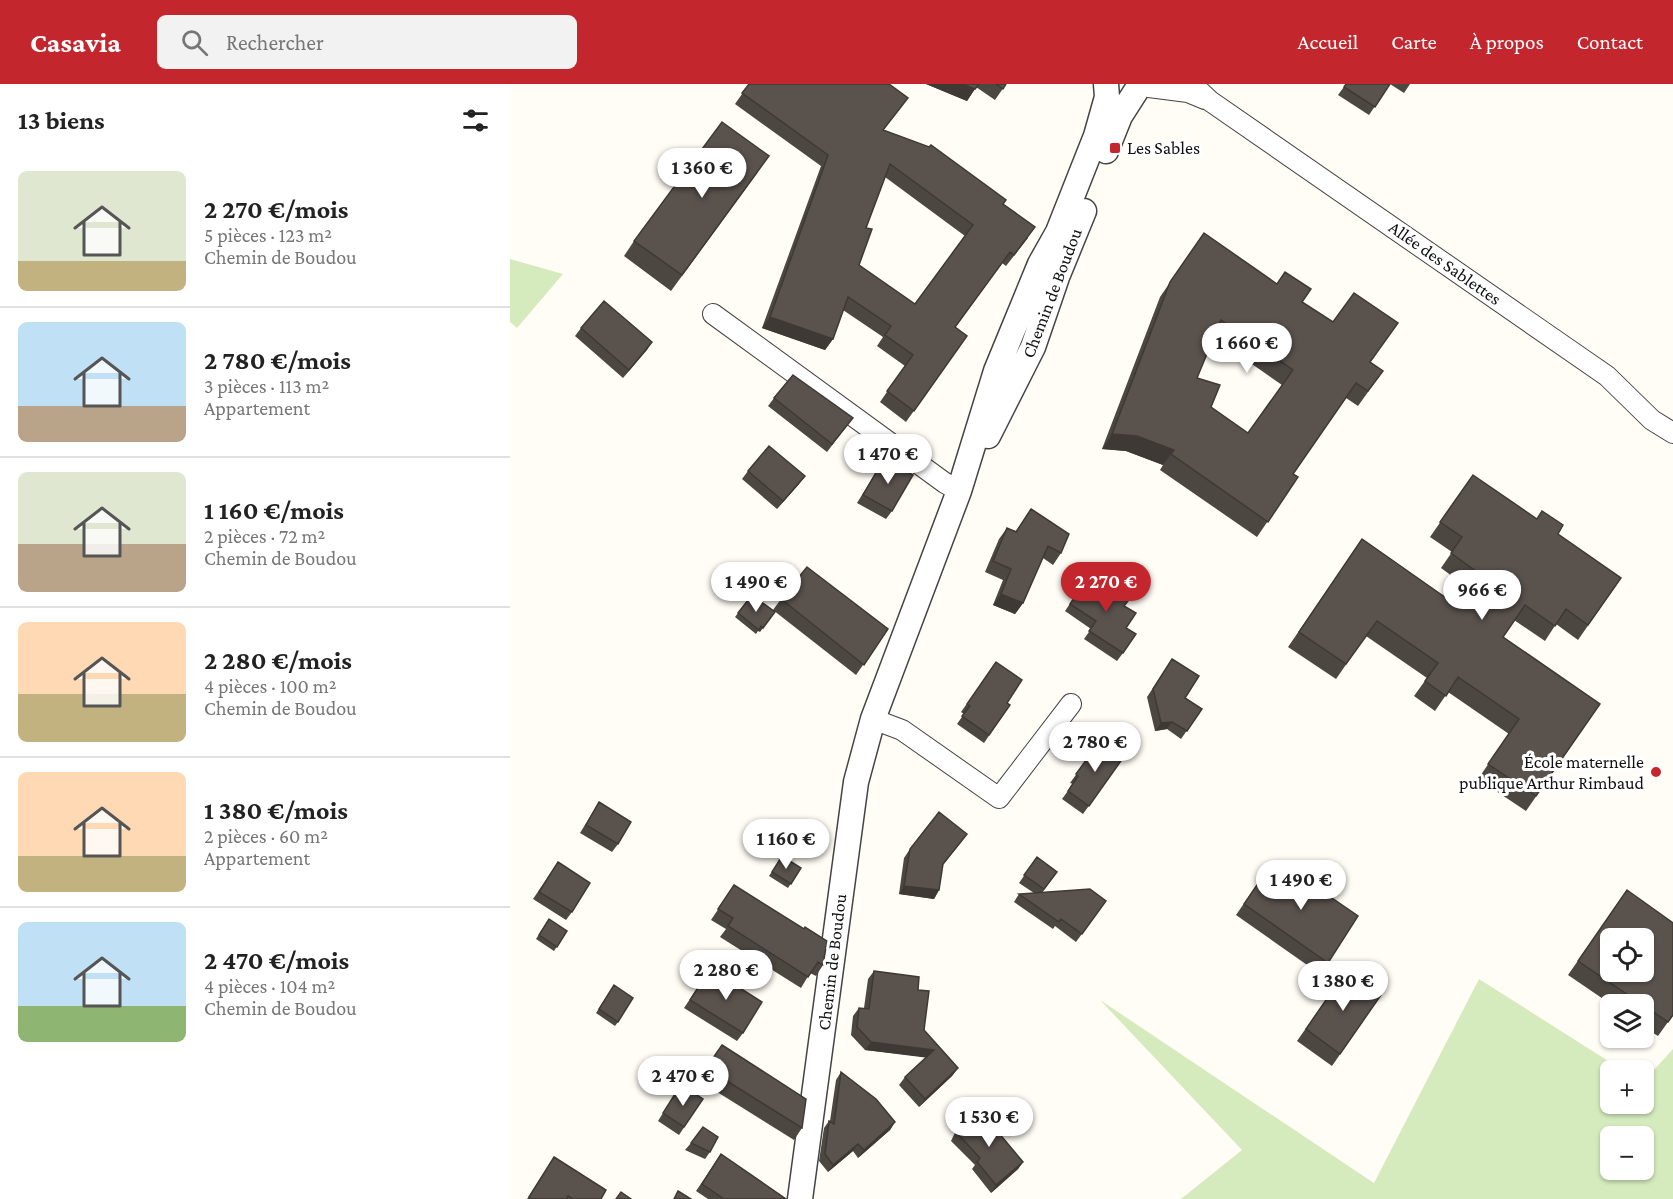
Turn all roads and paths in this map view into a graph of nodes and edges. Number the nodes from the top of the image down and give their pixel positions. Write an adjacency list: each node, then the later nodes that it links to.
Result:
1 (1108, 84): 3 (street); 7 (street, Chemin de Boudou)
2 (1192, 84): 4 (street, Allée des Sablettes)
3 (1146, 87): 4 (street, Allée des Sablettes); 7 (street, Chemin de Boudou)
4 (1210, 101): 6 (street, Allée des Sablettes)
5 (713, 314): 7 (street)
6 (1673, 433)
7 (959, 491): 9 (street, Chemin de Boudou)
8 (1071, 704): 9 (street)
9 (873, 719): 10 (street, Chemin de Boudou)
10 (800, 1199)

